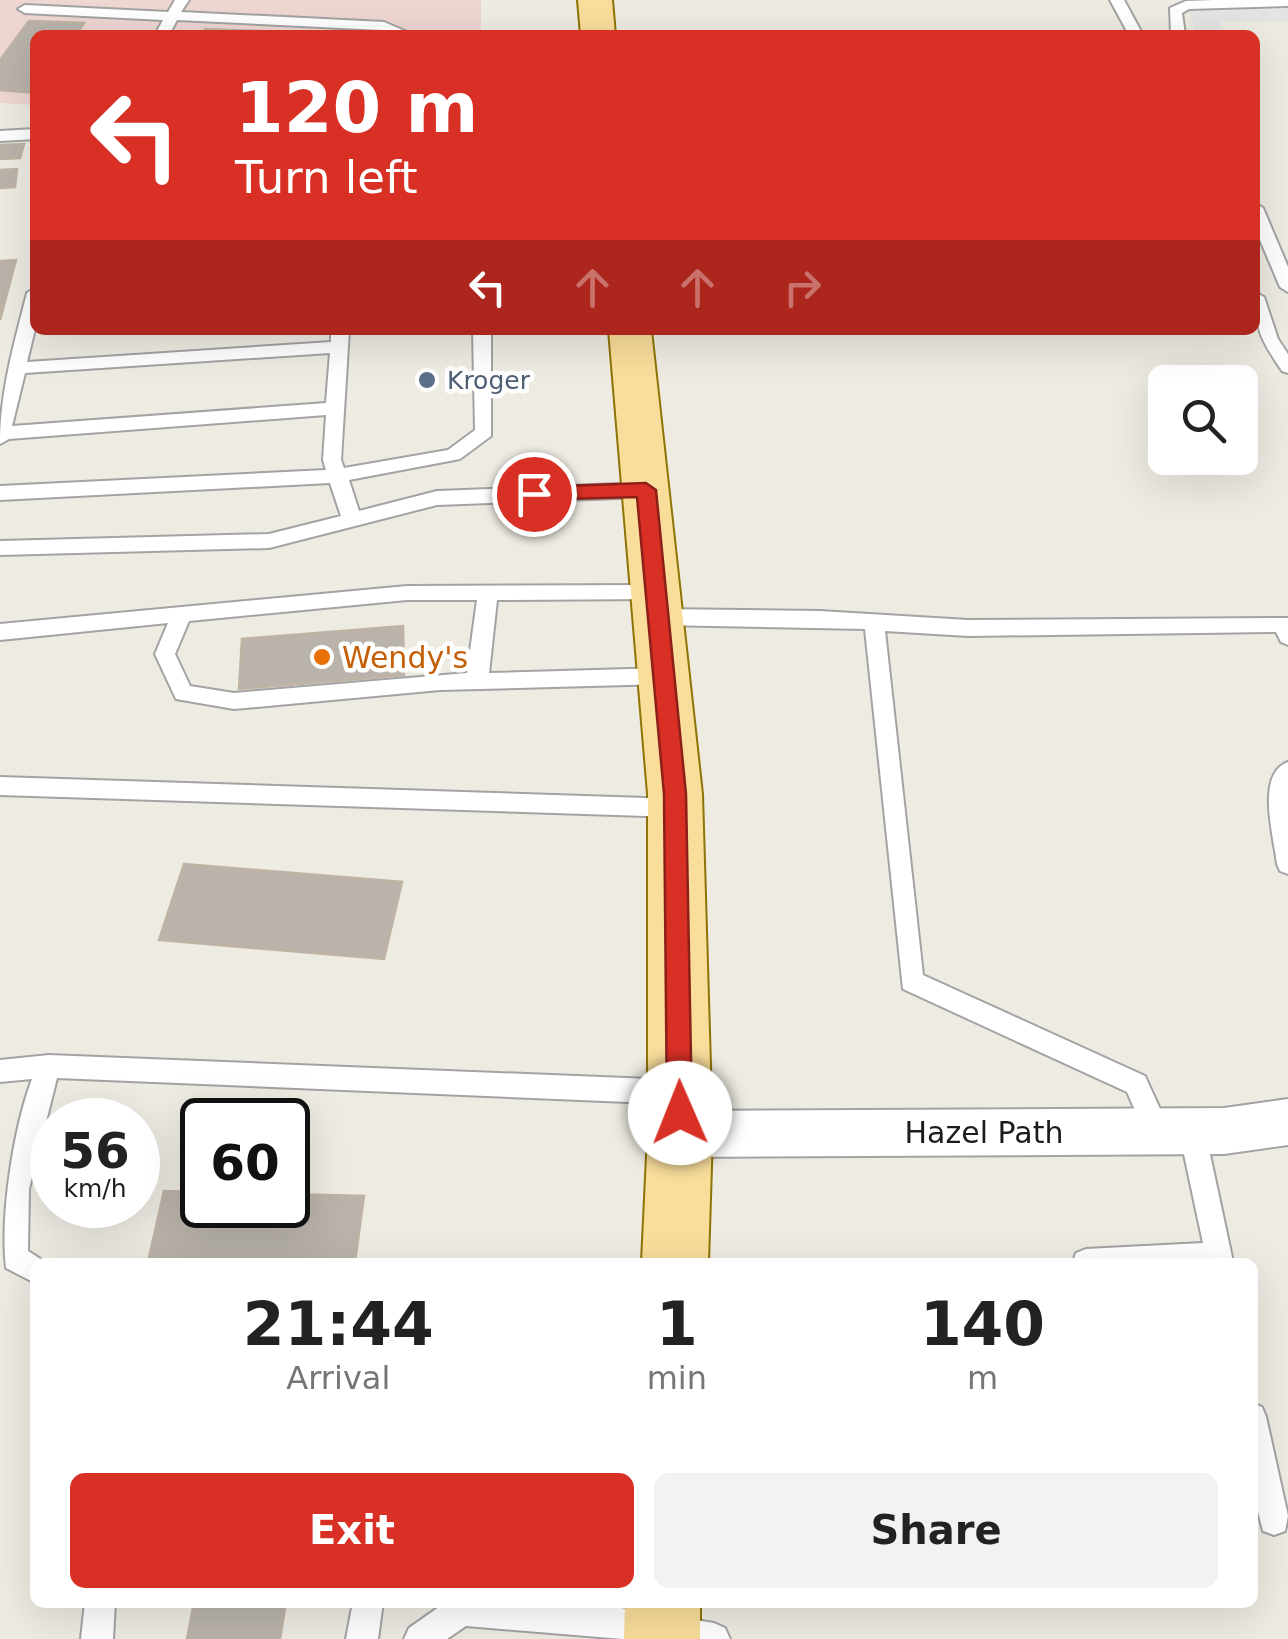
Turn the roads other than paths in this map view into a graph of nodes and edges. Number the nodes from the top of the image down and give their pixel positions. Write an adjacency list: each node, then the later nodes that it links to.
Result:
1 (182, 0): 6 (lane)
2 (594, 0): 9 (main road)
3 (1117, 0): 10 (lane)
4 (1288, 2): 11 (lane)
5 (25, 9): 6 (lane)
6 (172, 16): 7 (lane); 8 (lane)
7 (165, 30)
8 (394, 30)
9 (597, 30)
10 (1133, 30)
11 (1177, 30)
12 (30, 134): 13 (lane)
13 (0, 136)
14 (1260, 220): 15 (lane)
15 (1288, 288)
16 (1260, 312): 21 (lane)
17 (30, 318): 22 (lane)
18 (482, 335): 25 (lane)
19 (630, 335): 26 (main road)
20 (339, 339): 22 (lane); 23 (lane)
21 (1288, 367)
22 (16, 368): 24 (lane)
23 (335, 408): 24 (lane); 25 (lane)
24 (0, 435)
25 (337, 476): 27 (lane); 28 (lane)
26 (646, 490): 28 (lane); 31 (main road)
27 (0, 493)
28 (353, 521): 29 (lane)
29 (0, 548)
30 (488, 593): 31 (lane); 32 (lane); 37 (lane)
31 (658, 605): 33 (lane); 36 (main road)
32 (182, 615): 34 (lane); 37 (lane)
33 (874, 622): 35 (lane); 46 (lane)
34 (0, 632)
35 (1288, 637)
36 (665, 676): 37 (lane); 40 (main road)
37 (477, 682)
38 (1288, 770): 41 (lane)
39 (0, 786): 40 (lane)
40 (676, 808): 44 (main road)
41 (1288, 864)
42 (49, 1066): 43 (lane); 44 (lane); 49 (lane)
43 (0, 1071)
44 (680, 1113): 46 (street, Hazel Path); 47 (main road)
45 (1288, 1122): 46 (street, Hazel Path)
46 (1175, 1131): 48 (lane)
47 (675, 1258)
48 (1219, 1258)
49 (30, 1267)
50 (1258, 1445): 51 (lane)
51 (1274, 1520)
52 (99, 1608): 57 (lane)
53 (367, 1608): 58 (lane)
54 (455, 1608): 59 (lane)
55 (478, 1608): 56 (lane)
56 (676, 1627)
57 (96, 1639)
58 (362, 1639)
59 (420, 1639)

